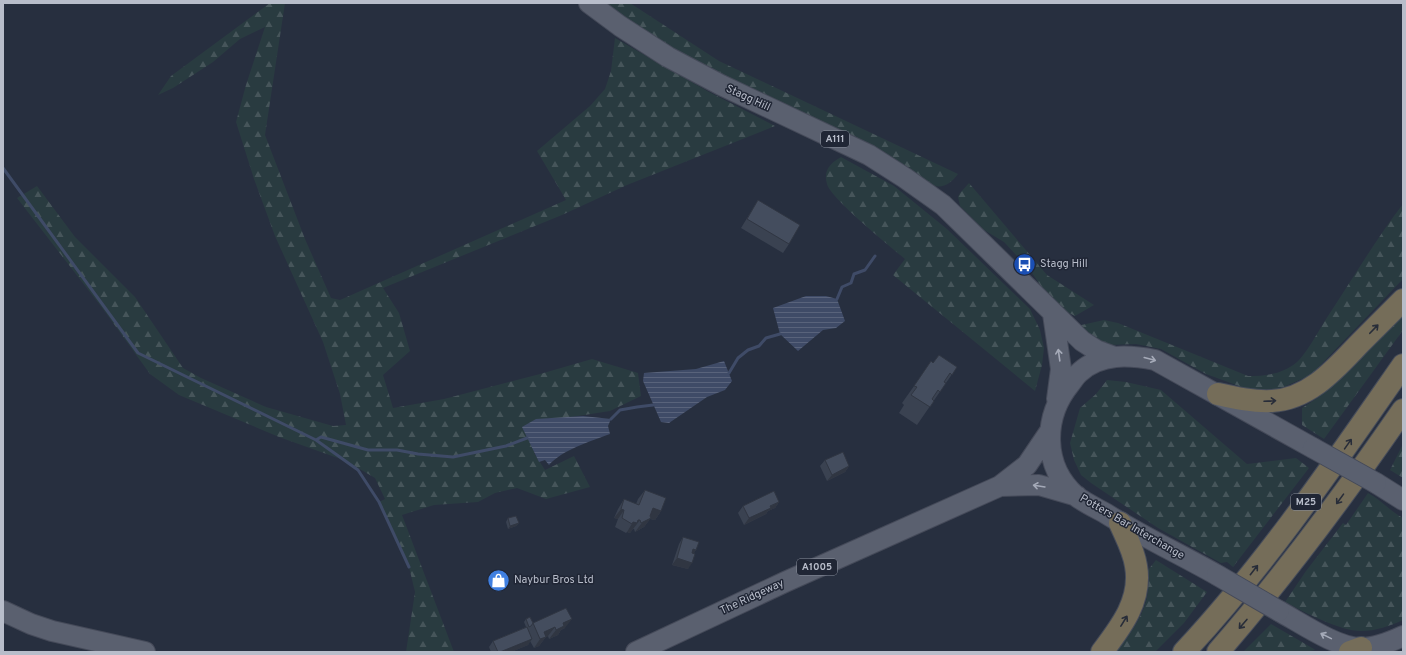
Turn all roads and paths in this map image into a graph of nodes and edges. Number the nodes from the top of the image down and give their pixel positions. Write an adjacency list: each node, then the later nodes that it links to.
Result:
1 (589, 3): 3 (main road, Stagg Hill / A111)
2 (1403, 300): 6 (highway, one-way to 2)
3 (1053, 314): 4 (main road, Stagg Hill / A111); 7 (main road, one-way to 3)
4 (1112, 356): 6 (main road, Potters Bar Interchange, one-way to 6); 7 (main road, Potters Bar Interchange)
5 (1403, 365): 20 (highway, M25, one-way to 5)
6 (1218, 394): 12 (main road, Potters Bar Interchange, bridge)
7 (1056, 407): 9 (main road, Potters Bar Interchange)
8 (1403, 410): 21 (highway, M25, one-way to 21)
9 (1050, 431): 10 (main road, The Ridgeway / A1005); 11 (main road, Potters Bar Interchange)
10 (1000, 486): 11 (main road, The Ridgeway / A1005, one-way to 10); 18 (main road, The Ridgeway / A1005)
11 (1077, 496): 13 (main road, Potters Bar Interchange)
12 (1403, 500)
13 (1120, 523): 16 (main road, Potters Bar Interchange, one-way to 13, bridge); 19 (highway, one-way to 13)
14 (3, 611): 17 (main road)
15 (1403, 636): 16 (main road, Potters Bar Interchange)
16 (1355, 650)
17 (145, 652)
18 (636, 652)
19 (1102, 652)
20 (1184, 652)
21 (1218, 652)

